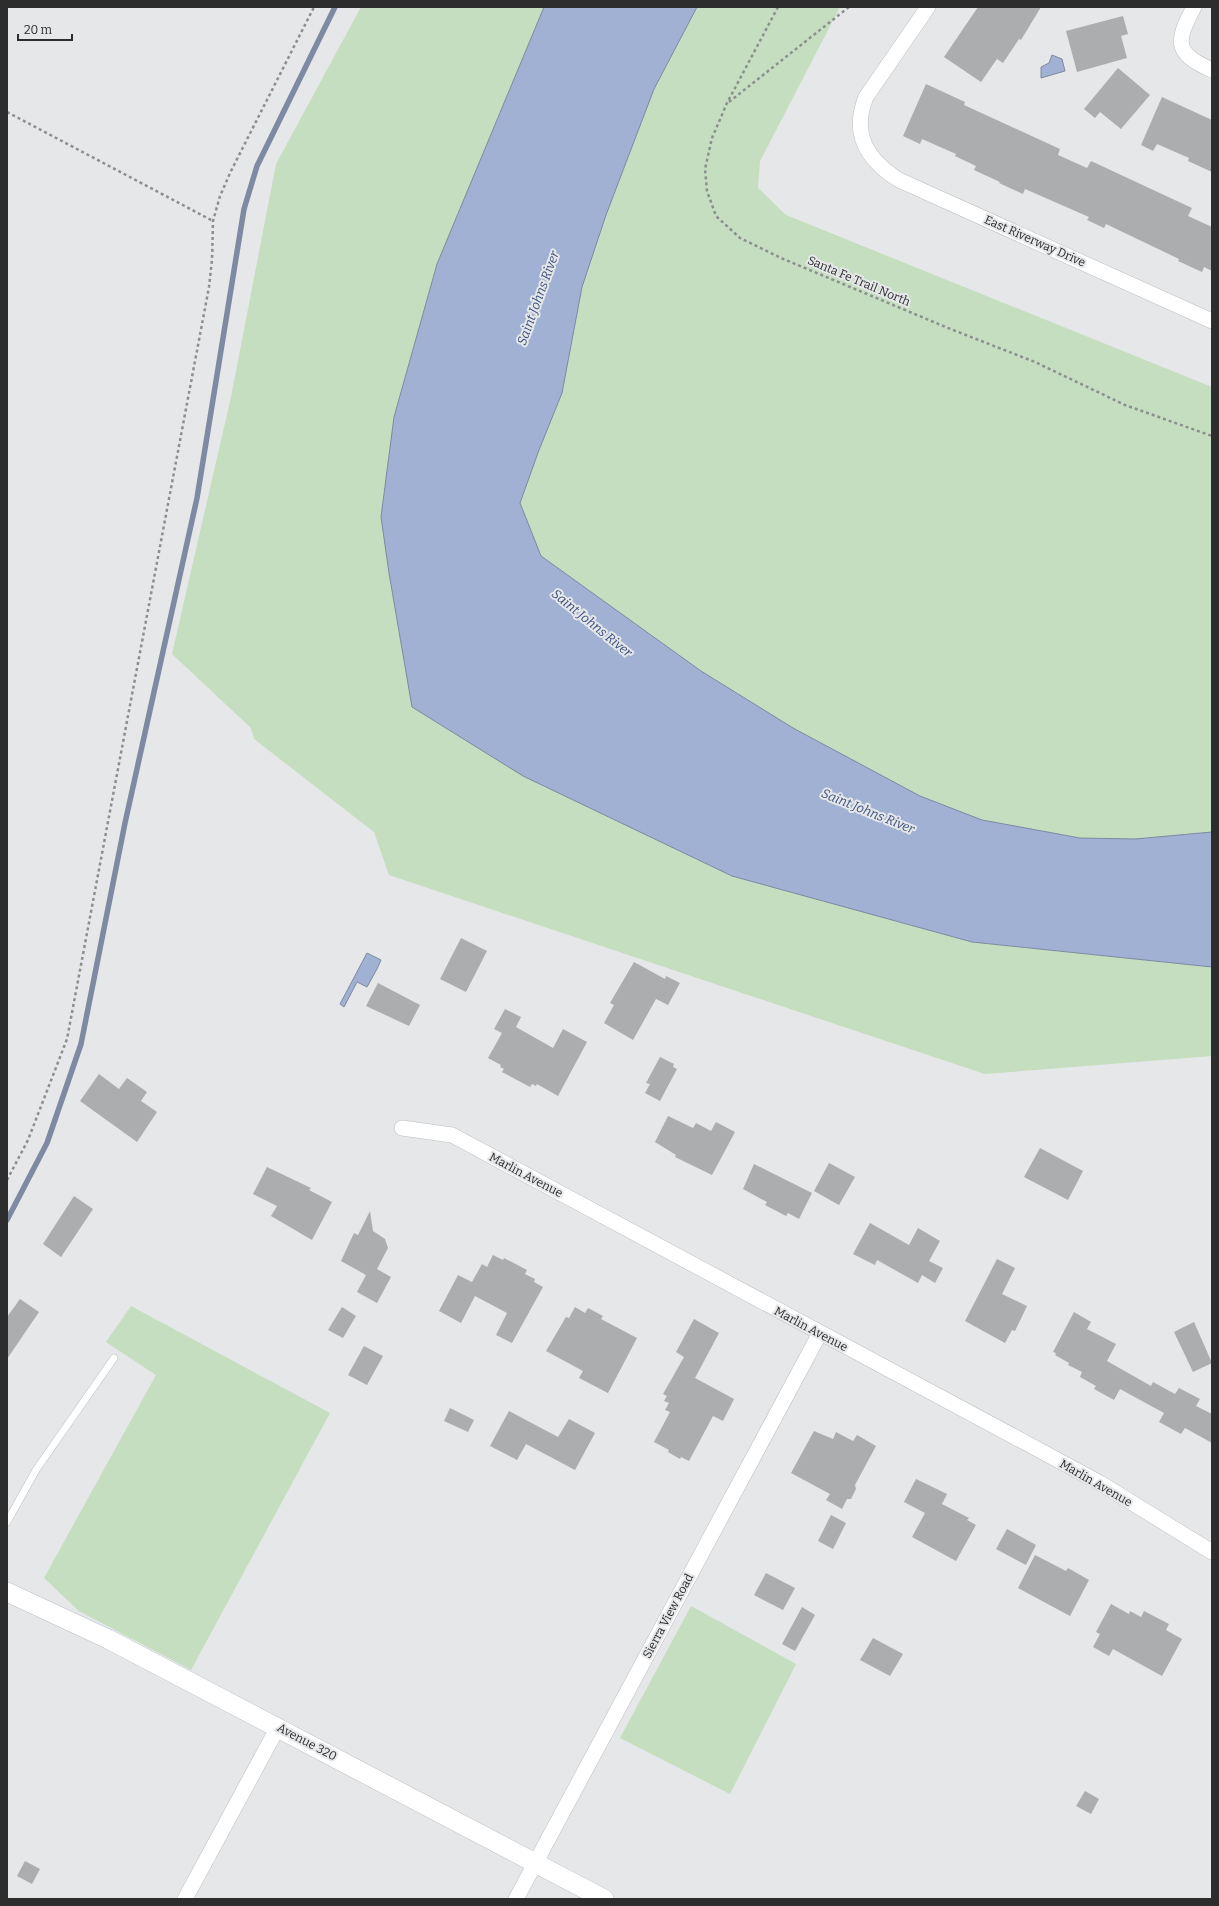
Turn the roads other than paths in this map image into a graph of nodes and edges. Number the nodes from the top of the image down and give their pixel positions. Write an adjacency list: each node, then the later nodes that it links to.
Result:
1 (928, 7): 4 (street, East Riverway Drive)
2 (1194, 7): 3 (street)
3 (1212, 70)
4 (1212, 321)
5 (402, 1128): 6 (street, Marlin Avenue)
6 (820, 1333): 9 (street, Marlin Avenue); 12 (street, Sierra View Road)
7 (114, 1358): 8 (lane)
8 (7, 1522)
9 (1212, 1552)
10 (7, 1592): 11 (street, Avenue 320)
11 (278, 1727): 12 (street, Avenue 320); 13 (street)
12 (536, 1863): 14 (street, Sierra View Road); 15 (street, Avenue 320)
13 (186, 1899)
14 (516, 1899)
15 (604, 1899)

